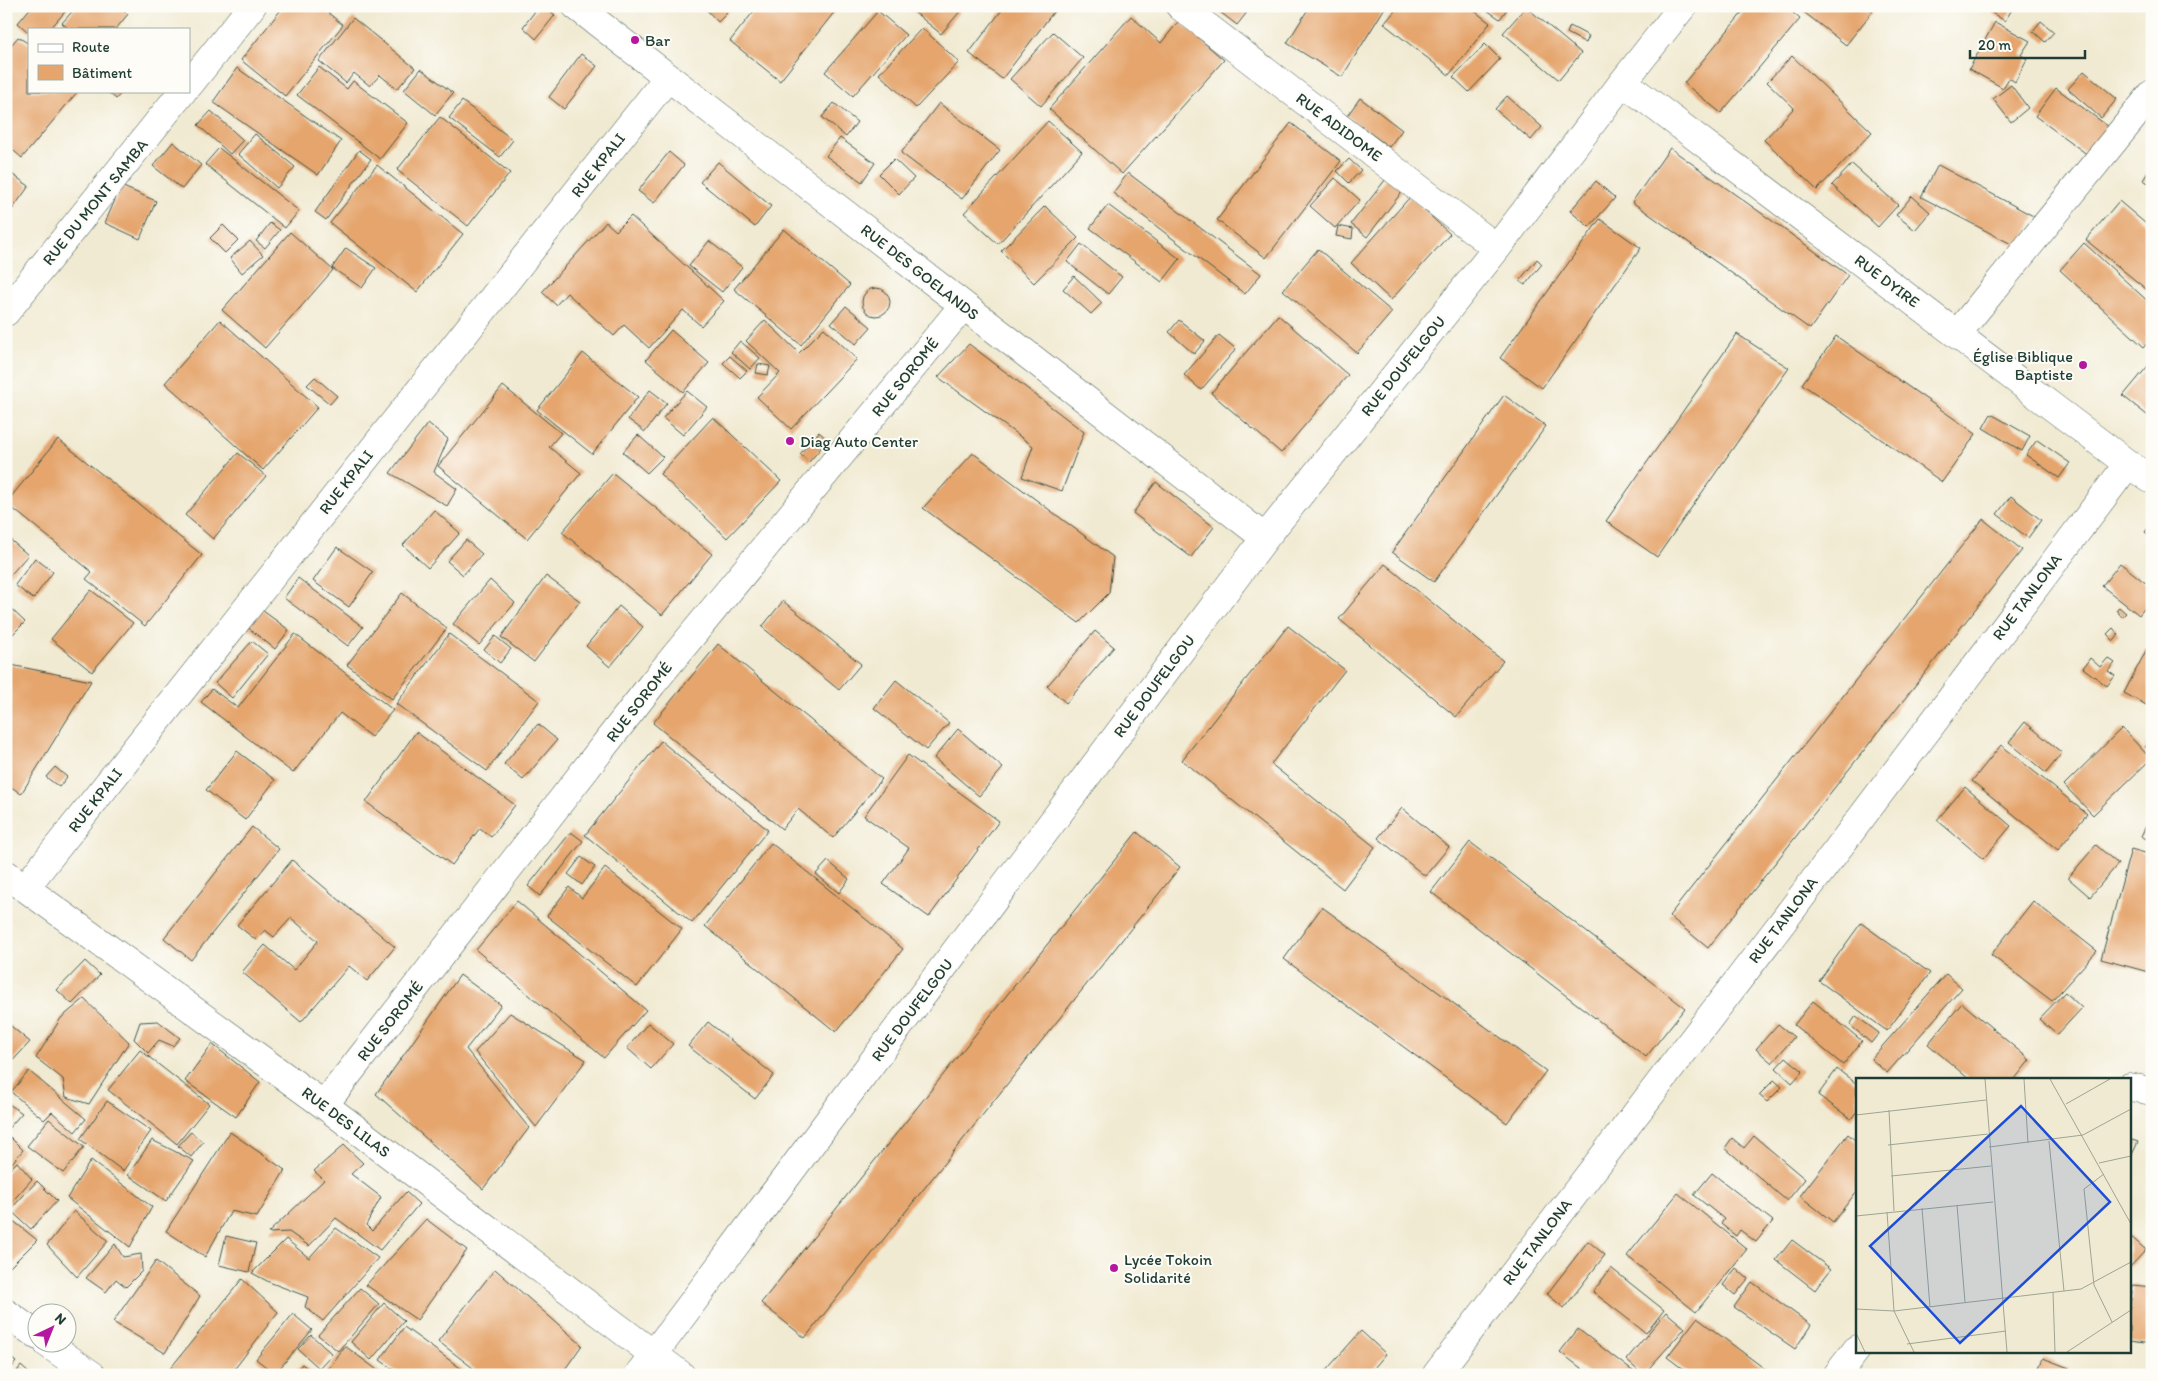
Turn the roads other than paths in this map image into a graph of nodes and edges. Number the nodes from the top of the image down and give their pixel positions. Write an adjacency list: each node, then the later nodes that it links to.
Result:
1 (252, 6): 7 (street)
2 (576, 6): 5 (street, RUE DES GOELANDS)
3 (1180, 6): 10 (street, RUE ADIDOME)
4 (1684, 6): 6 (street, RUE DOUFELGOU)
5 (668, 76): 11 (street, RUE DES GOELANDS); 17 (street, RUE KPALI)
6 (1623, 82): 10 (street, RUE DOUFELGOU); 13 (street, RUE DYIRE)
7 (190, 83)
8 (182, 92): 12 (street, RUE DU MONT SAMBA)
9 (2152, 94): 13 (street)
10 (1498, 248): 16 (street, RUE DOUFELGOU)
11 (963, 306): 16 (street, RUE DES GOELANDS); 20 (street, RUE SOROMÉ)
12 (6, 312)
13 (1957, 334): 14 (street, RUE DYIRE)
14 (2128, 464): 15 (street, RUE DYIRE); 28 (street, RUE TANLONA)
15 (2152, 480)
16 (1264, 538): 25 (street, RUE DOUFELGOU)
17 (15, 881): 20 (street, RUE DES LILAS)
18 (2130, 1087): 19 (street)
19 (2152, 1091)
20 (324, 1105): 25 (street, RUE DES LILAS)
21 (6, 1313): 22 (street)
22 (28, 1329)
23 (1856, 1350): 29 (street)
24 (62, 1354): 26 (street)
25 (646, 1365): 27 (street, RUE DES LILAS)
26 (92, 1375)
27 (681, 1375)
28 (1436, 1375)
29 (1837, 1375)

